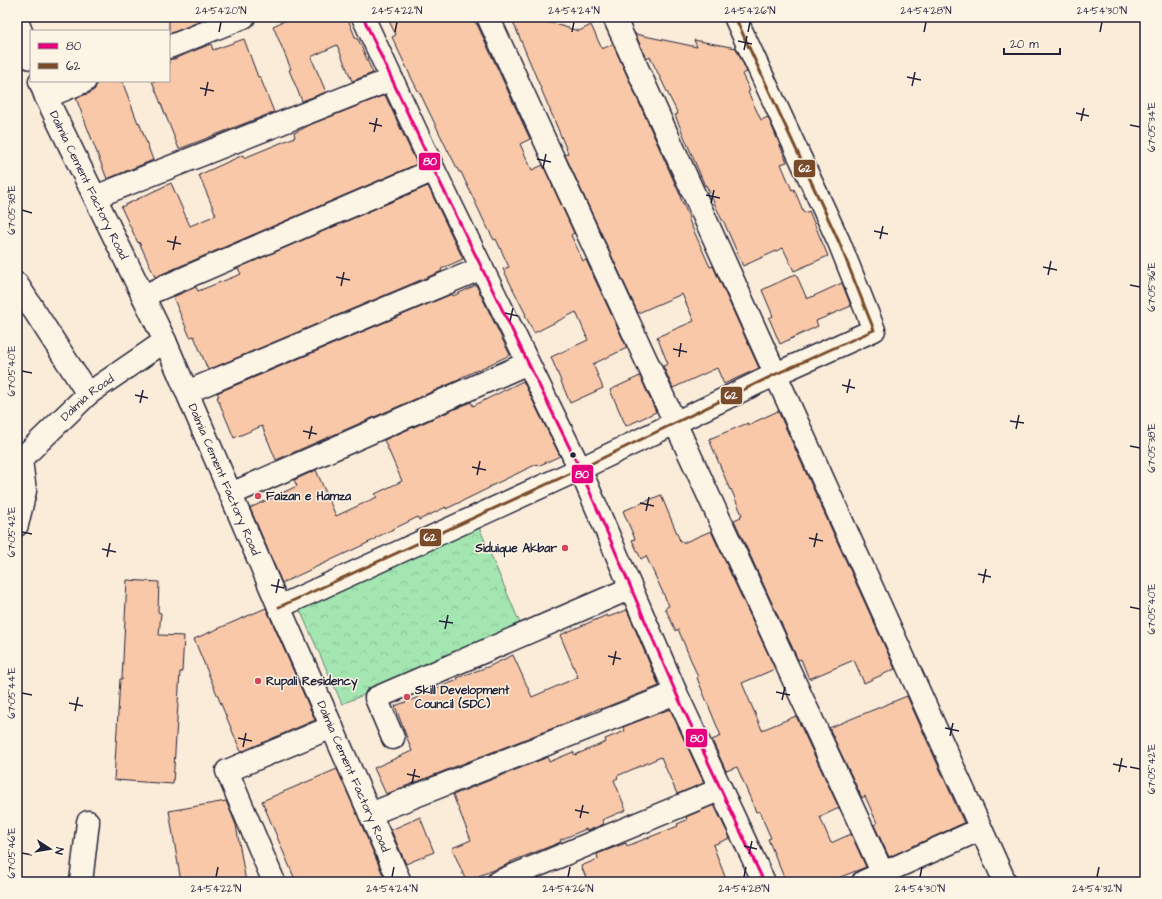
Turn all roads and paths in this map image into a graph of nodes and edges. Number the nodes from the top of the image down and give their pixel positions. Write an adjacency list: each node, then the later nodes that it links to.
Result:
1 (244, 17): 7 (street)
2 (363, 17): 9 (street)
3 (488, 17): 22 (street)
4 (614, 17): 19 (street)
5 (735, 17): 19 (street)
6 (17, 21): 8 (street)
7 (170, 47)
8 (30, 55)
9 (392, 79): 12 (street); 13 (street)
10 (79, 82): 11 (street)
11 (43, 89): 13 (street, Dalmia Cement Factory Road)
12 (434, 170): 14 (street); 16 (street)
13 (95, 197): 16 (street, Dalmia Cement Factory Road)
14 (482, 268): 18 (street); 20 (street)
15 (17, 284): 21 (street)
16 (143, 296): 17 (street, Dalmia Cement Factory Road)
17 (165, 341): 20 (street, Dalmia Cement Factory Road); 21 (street, Dalmia Road)
18 (528, 363): 24 (street); 25 (street)
19 (776, 374): 22 (street); 35 (street)
20 (187, 392): 25 (street, Dalmia Cement Factory Road)
21 (88, 394): 23 (street, Dalmia Road)
22 (675, 422): 24 (street); 36 (street)
23 (19, 461): 26 (street)
24 (580, 469): 27 (street); 28 (street)
25 (231, 494): 28 (street, Dalmia Cement Factory Road)
26 (17, 524)
27 (631, 588): 29 (street); 31 (street)
28 (279, 607): 30 (street, Dalmia Cement Factory Road)
29 (676, 693): 32 (street); 33 (street)
30 (332, 727): 33 (street, Dalmia Cement Factory Road); 38 (street)
31 (393, 738)
32 (721, 789): 40 (street); 41 (street)
33 (370, 814): 39 (street, Dalmia Cement Factory Road)
34 (88, 822): 37 (street)
35 (981, 829): 36 (street); 43 (street)
36 (883, 874): 42 (street)
37 (81, 882)
38 (274, 882)
39 (400, 882)
40 (498, 882)
41 (764, 882)
42 (863, 882)
43 (1005, 882)

